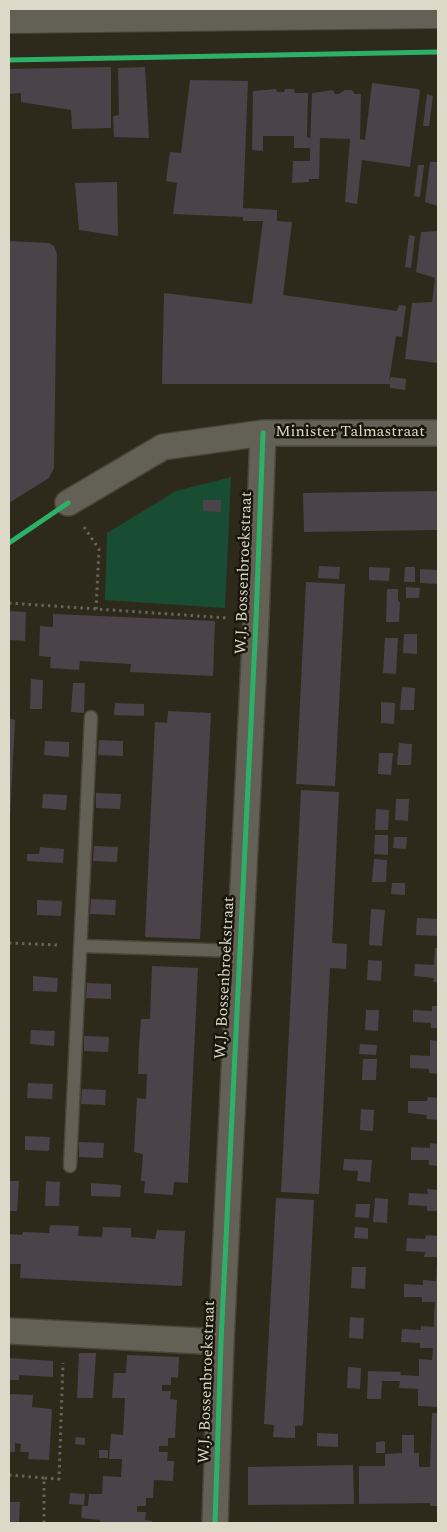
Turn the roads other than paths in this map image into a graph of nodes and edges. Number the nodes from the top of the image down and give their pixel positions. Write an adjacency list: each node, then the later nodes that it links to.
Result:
1 (438, 14): 2 (main road)
2 (9, 19)
3 (438, 433): 4 (street, Minister Talmastraat)
4 (263, 434): 5 (street, Minister Talmastraat); 8 (street, W.J. Bossenbroekstraat)
5 (68, 503)
6 (91, 717): 7 (lane)
7 (80, 946): 8 (lane); 9 (lane)
8 (240, 951): 11 (street, W.J. Bossenbroekstraat)
9 (70, 1166)
10 (9, 1331): 11 (street)
11 (221, 1342): 12 (street, W.J. Bossenbroekstraat)
12 (216, 1523)

